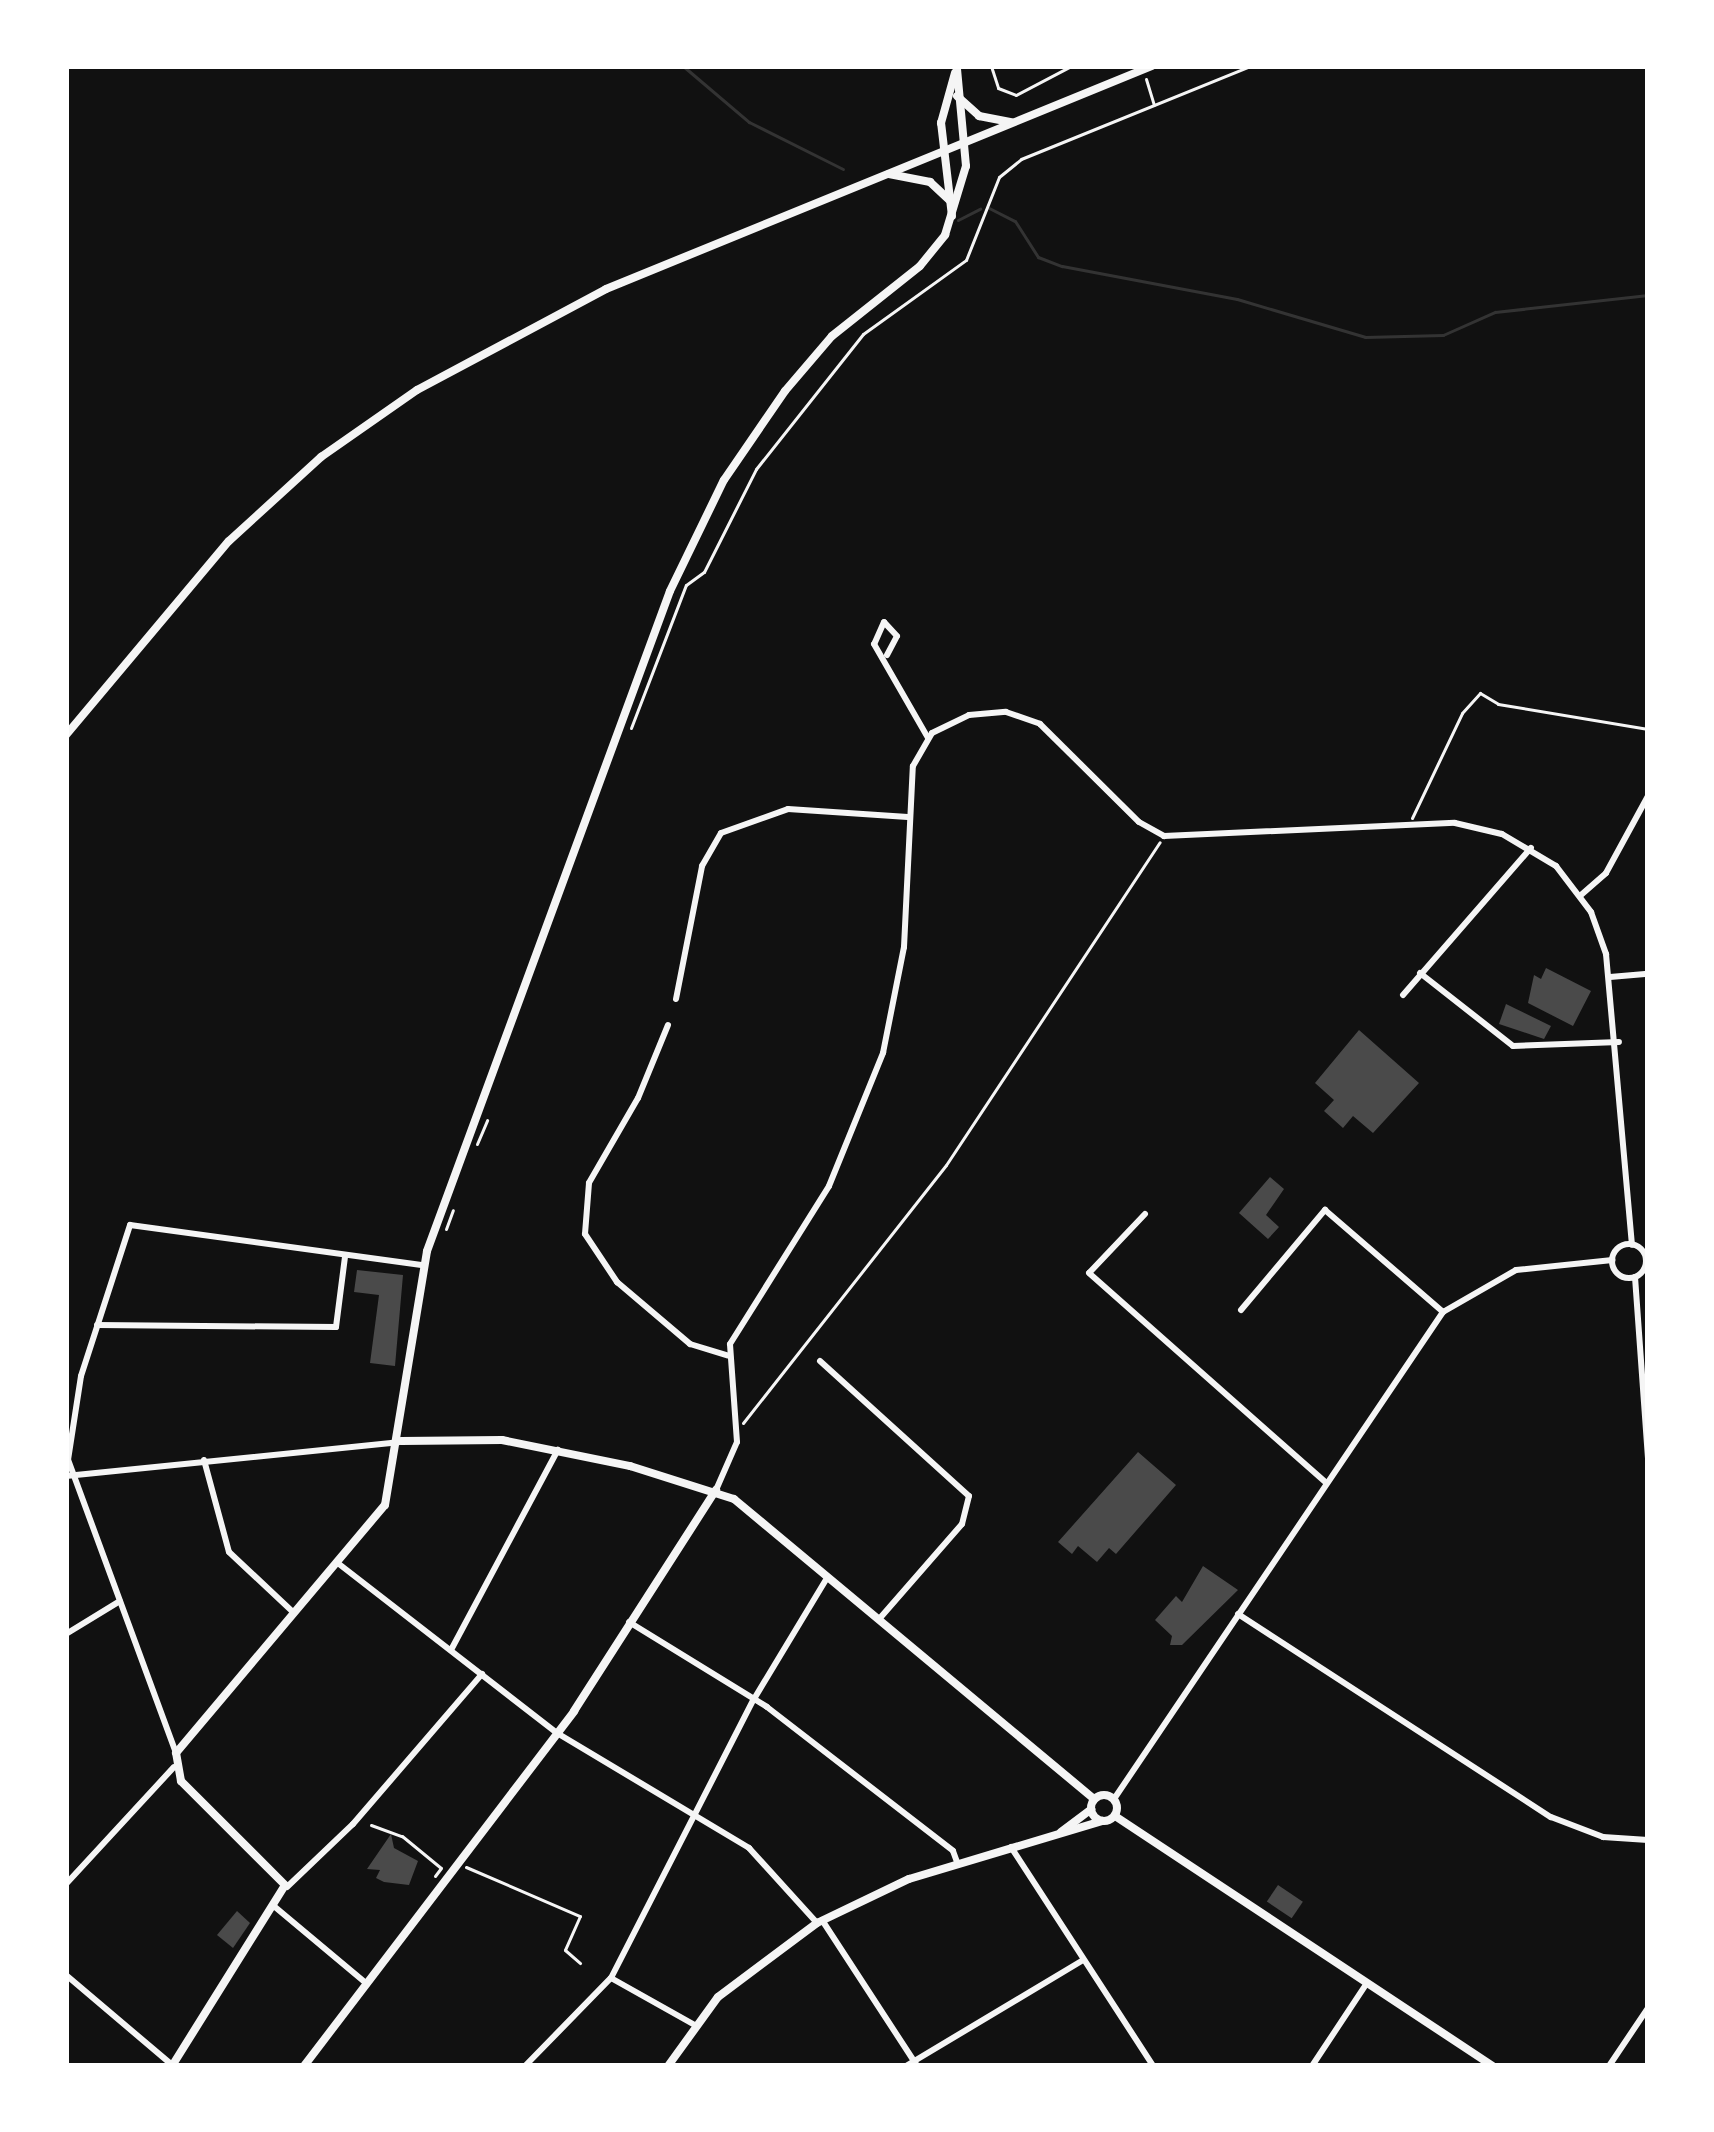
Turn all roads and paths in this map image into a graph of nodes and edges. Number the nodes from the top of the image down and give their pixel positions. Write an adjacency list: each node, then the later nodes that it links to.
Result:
1 (991, 66): 2 (path)
2 (1071, 66)
3 (1142, 66): 8 (path)
4 (1152, 66): 9 (street)
5 (1250, 66): 8 (path)
6 (957, 68): 7 (street); 11 (street)
7 (957, 96): 9 (street); 10 (street)
8 (1154, 106): 17 (path)
9 (1012, 123): 10 (street)
10 (964, 142): 11 (street); 14 (street)
11 (944, 150): 12 (street); 13 (street)
12 (885, 174): 13 (street); 18 (street)
13 (950, 201): 14 (street)
14 (952, 216): 42 (street)
15 (887, 655): 15 (street); 19 (street)
16 (1648, 729): 22 (path)
17 (629, 732)
18 (66, 735)
19 (928, 738): 21 (street); 23 (street)
20 (1648, 796): 25 (street)
21 (908, 817): 30 (street); 47 (street)
22 (1409, 826): 23 (street); 24 (street)
23 (1165, 836): 49 (path)
24 (1531, 848): 25 (street); 26 (street)
25 (1581, 895): 28 (street)
26 (1420, 973): 29 (street); 32 (street)
27 (1648, 974): 28 (street)
28 (1610, 977): 32 (street)
29 (1403, 995)
30 (676, 999)
31 (668, 1025): 47 (street)
32 (1619, 1042): 38 (street)
33 (488, 1115): 34 (path)
34 (475, 1151)
35 (456, 1201): 37 (path)
36 (1145, 1214): 55 (street)
37 (441, 1243)
38 (1632, 1244): 40 (street); 41 (street)
39 (345, 1257): 42 (street); 46 (street); 46 (street)
40 (1647, 1259): 43 (street)
41 (1612, 1260): 43 (street); 45 (street)
42 (423, 1265): 50 (street)
43 (1635, 1277): 53 (street)
44 (1241, 1310): 45 (street)
45 (1443, 1312): 55 (street)
46 (97, 1324): 54 (street)
47 (727, 1355): 49 (street)
48 (820, 1360): 62 (street)
49 (737, 1425): 56 (street)
50 (401, 1442): 51 (street); 52 (street); 57 (street)
51 (558, 1450): 56 (street); 65 (street)
52 (204, 1458): 54 (street); 61 (street)
53 (1648, 1460)
54 (68, 1476): 59 (street)
55 (1326, 1483): 60 (street)
56 (716, 1490): 58 (street); 63 (street)
57 (339, 1564): 61 (street); 65 (street)
58 (829, 1575): 62 (street); 67 (street)
59 (120, 1601): 64 (street); 69 (street)
60 (1238, 1614): 71 (street); 78 (street)
61 (296, 1615): 69 (street)
62 (880, 1618): 72 (street)
63 (629, 1622): 67 (street); 68 (street)
64 (66, 1634)
65 (451, 1651): 66 (street)
66 (482, 1674): 68 (street); 83 (street)
67 (754, 1699): 73 (street); 80 (street)
68 (557, 1733): 73 (street); 84 (street)
69 (179, 1750): 70 (street)
70 (174, 1766): 82 (street); 83 (street)
71 (1114, 1799): 72 (street); 74 (street)
72 (1092, 1804): 75 (street); 77 (street)
73 (694, 1814): 86 (street); 90 (street)
74 (1115, 1816): 75 (street); 91 (street)
75 (1102, 1821): 77 (street)
76 (371, 1825): 84 (path)
77 (1059, 1832): 79 (street)
78 (1648, 1840)
79 (1011, 1846): 80 (street); 87 (street)
80 (957, 1862): 86 (street)
81 (465, 1867): 88 (path)
82 (66, 1884)
83 (284, 1890): 85 (street)
84 (435, 1891): 92 (street)
85 (275, 1907): 92 (street); 96 (street)
86 (820, 1922): 94 (street); 95 (street)
87 (1084, 1959): 95 (street); 100 (street)
88 (580, 1963)
89 (66, 1976): 96 (street)
90 (611, 1978): 94 (street); 98 (street)
91 (1367, 1982): 101 (street); 102 (street)
92 (367, 1984): 97 (street)
93 (1648, 2008): 103 (street)
94 (693, 2024): 99 (street)
95 (912, 2064)
96 (172, 2065)
97 (304, 2066)
98 (525, 2066)
99 (668, 2066)
100 (1153, 2066)
101 (1312, 2066)
102 (1492, 2066)
103 (1609, 2066)

